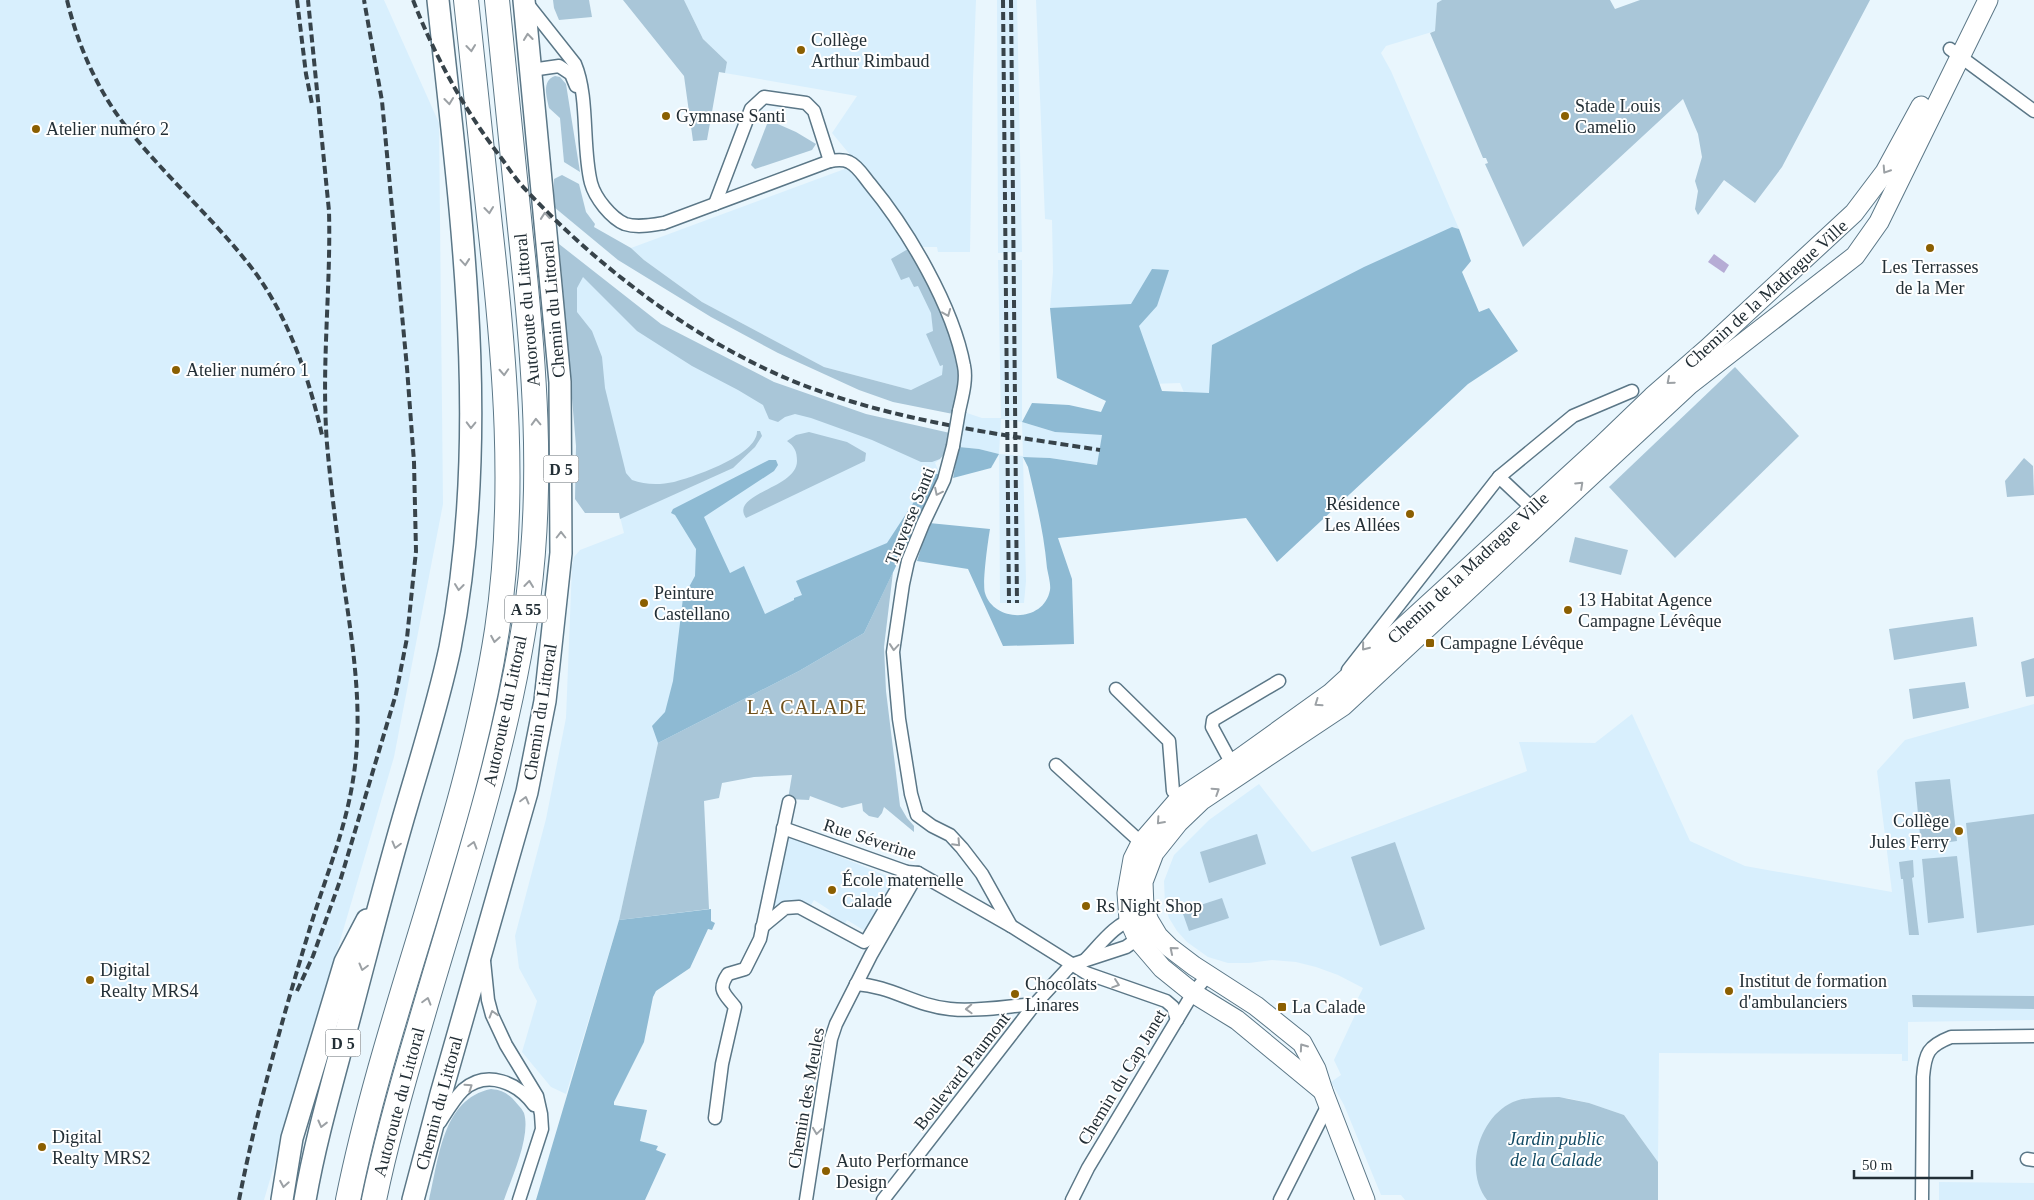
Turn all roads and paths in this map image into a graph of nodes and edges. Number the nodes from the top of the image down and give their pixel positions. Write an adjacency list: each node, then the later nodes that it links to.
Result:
1 (438, 0): 32 (main road, one-way to 32)
2 (466, 0): 53 (highway, Autoroute du Littoral / A 55, one-way to 53)
3 (497, 0): 54 (highway, Autoroute du Littoral / A 55, one-way to 3)
4 (524, 0): 8 (main road, Chemin du Littoral / D 5, one-way to 4); 9 (street, Traverse Santi)
5 (1975, 0): 7 (street, Chemin de la Madrague Ville)
6 (1988, 0): 7 (street, Chemin de la Madrague Ville)
7 (1955, 52): 10 (street); 13 (street, Chemin de la Madrague Ville, one-way to 13); 14 (street, Chemin de la Madrague Ville)
8 (531, 70): 9 (street, Traverse Santi); 37 (main road, Chemin du Littoral / D 5, one-way to 8)
9 (582, 98): 12 (street, Traverse Santi)
10 (2034, 110)
11 (830, 161): 12 (street, Traverse Santi); 12 (street); 35 (street, Traverse Santi, one-way to 35, bridge)
12 (715, 204)
13 (1817, 246): 14 (street); 14 (street); 17 (street, Chemin de la Madrague Ville, one-way to 17)
14 (1837, 270): 18 (street, Chemin de la Madrague Ville, one-way to 14)
15 (1632, 391): 16 (street)
16 (1499, 478): 17 (street); 20 (street)
17 (1532, 508): 18 (street); 21 (street, Chemin de la Madrague Ville)
18 (1498, 560): 19 (street, Chemin de la Madrague Ville)
19 (1483, 575): 21 (street); 23 (street, Chemin de la Madrague Ville)
20 (1417, 581): 21 (street); 23 (street, one-way to 23)
21 (1432, 602): 23 (street, Chemin de la Madrague Ville)
22 (1279, 681): 25 (street)
23 (1352, 687): 25 (street, Chemin de la Madrague Ville, one-way to 25); 28 (street, Chemin de la Madrague Ville, one-way to 23)
24 (1116, 689): 28 (street)
25 (1232, 764): 28 (street, Chemin de la Madrague Ville)
26 (1056, 765): 30 (street)
27 (789, 802): 29 (street)
28 (1185, 804): 30 (street, Chemin de la Madrague Ville)
29 (784, 828): 31 (street, Rue Séverine); 36 (street)
30 (1147, 848): 33 (street, Chemin de la Madrague Ville); 34 (street, Chemin de la Madrague Ville)
31 (913, 873): 35 (street, Rue Séverine); 36 (street); 42 (street, Chemin des Meules)
32 (385, 886): 51 (main road, one-way to 51); 52 (main road, D 5, one-way to 52)
33 (1129, 920): 34 (street); 38 (street, Chemin de la Madrague Ville); 39 (street)
34 (1149, 921): 38 (street); 41 (street, Chemin de la Madrague Ville, one-way to 34)
35 (1011, 926): 40 (street, Rue Séverine)
36 (762, 927): 49 (street)
37 (488, 931): 48 (street, one-way to 37); 50 (main road, Chemin du Littoral / D 5)
38 (1138, 940): 39 (street); 43 (street, Chemin de la Madrague Ville)
39 (1085, 960): 40 (street)
40 (1071, 965): 44 (street, Boulevard Paumont); 45 (street, one-way to 45)
41 (1208, 975): 43 (street, Chemin du Cap Janet); 47 (street, Chemin de la Madrague Ville, one-way to 41)
42 (856, 984): 44 (street, one-way to 42); 57 (street, Chemin des Meules, one-way to 57)
43 (1193, 994): 45 (street, Chemin du Cap Janet); 47 (street, Chemin de la Madrague Ville)
44 (1036, 1004): 58 (street, Boulevard Paumont)
45 (1177, 1020): 59 (street, Chemin du Cap Janet)
46 (2034, 1036): 62 (street)
47 (1326, 1097): 60 (street); 61 (street, Chemin de la Madrague Ville)
48 (541, 1114): 50 (street, one-way to 48); 56 (street)
49 (715, 1118)
50 (429, 1139): 55 (main road, Chemin du Littoral / D 5)
51 (282, 1200)
52 (305, 1200)
53 (348, 1200)
54 (374, 1200)
55 (413, 1200)
56 (520, 1200)
57 (806, 1200)
58 (883, 1200)
59 (1072, 1200)
60 (1280, 1200)
61 (1365, 1200)
62 (1922, 1200)

